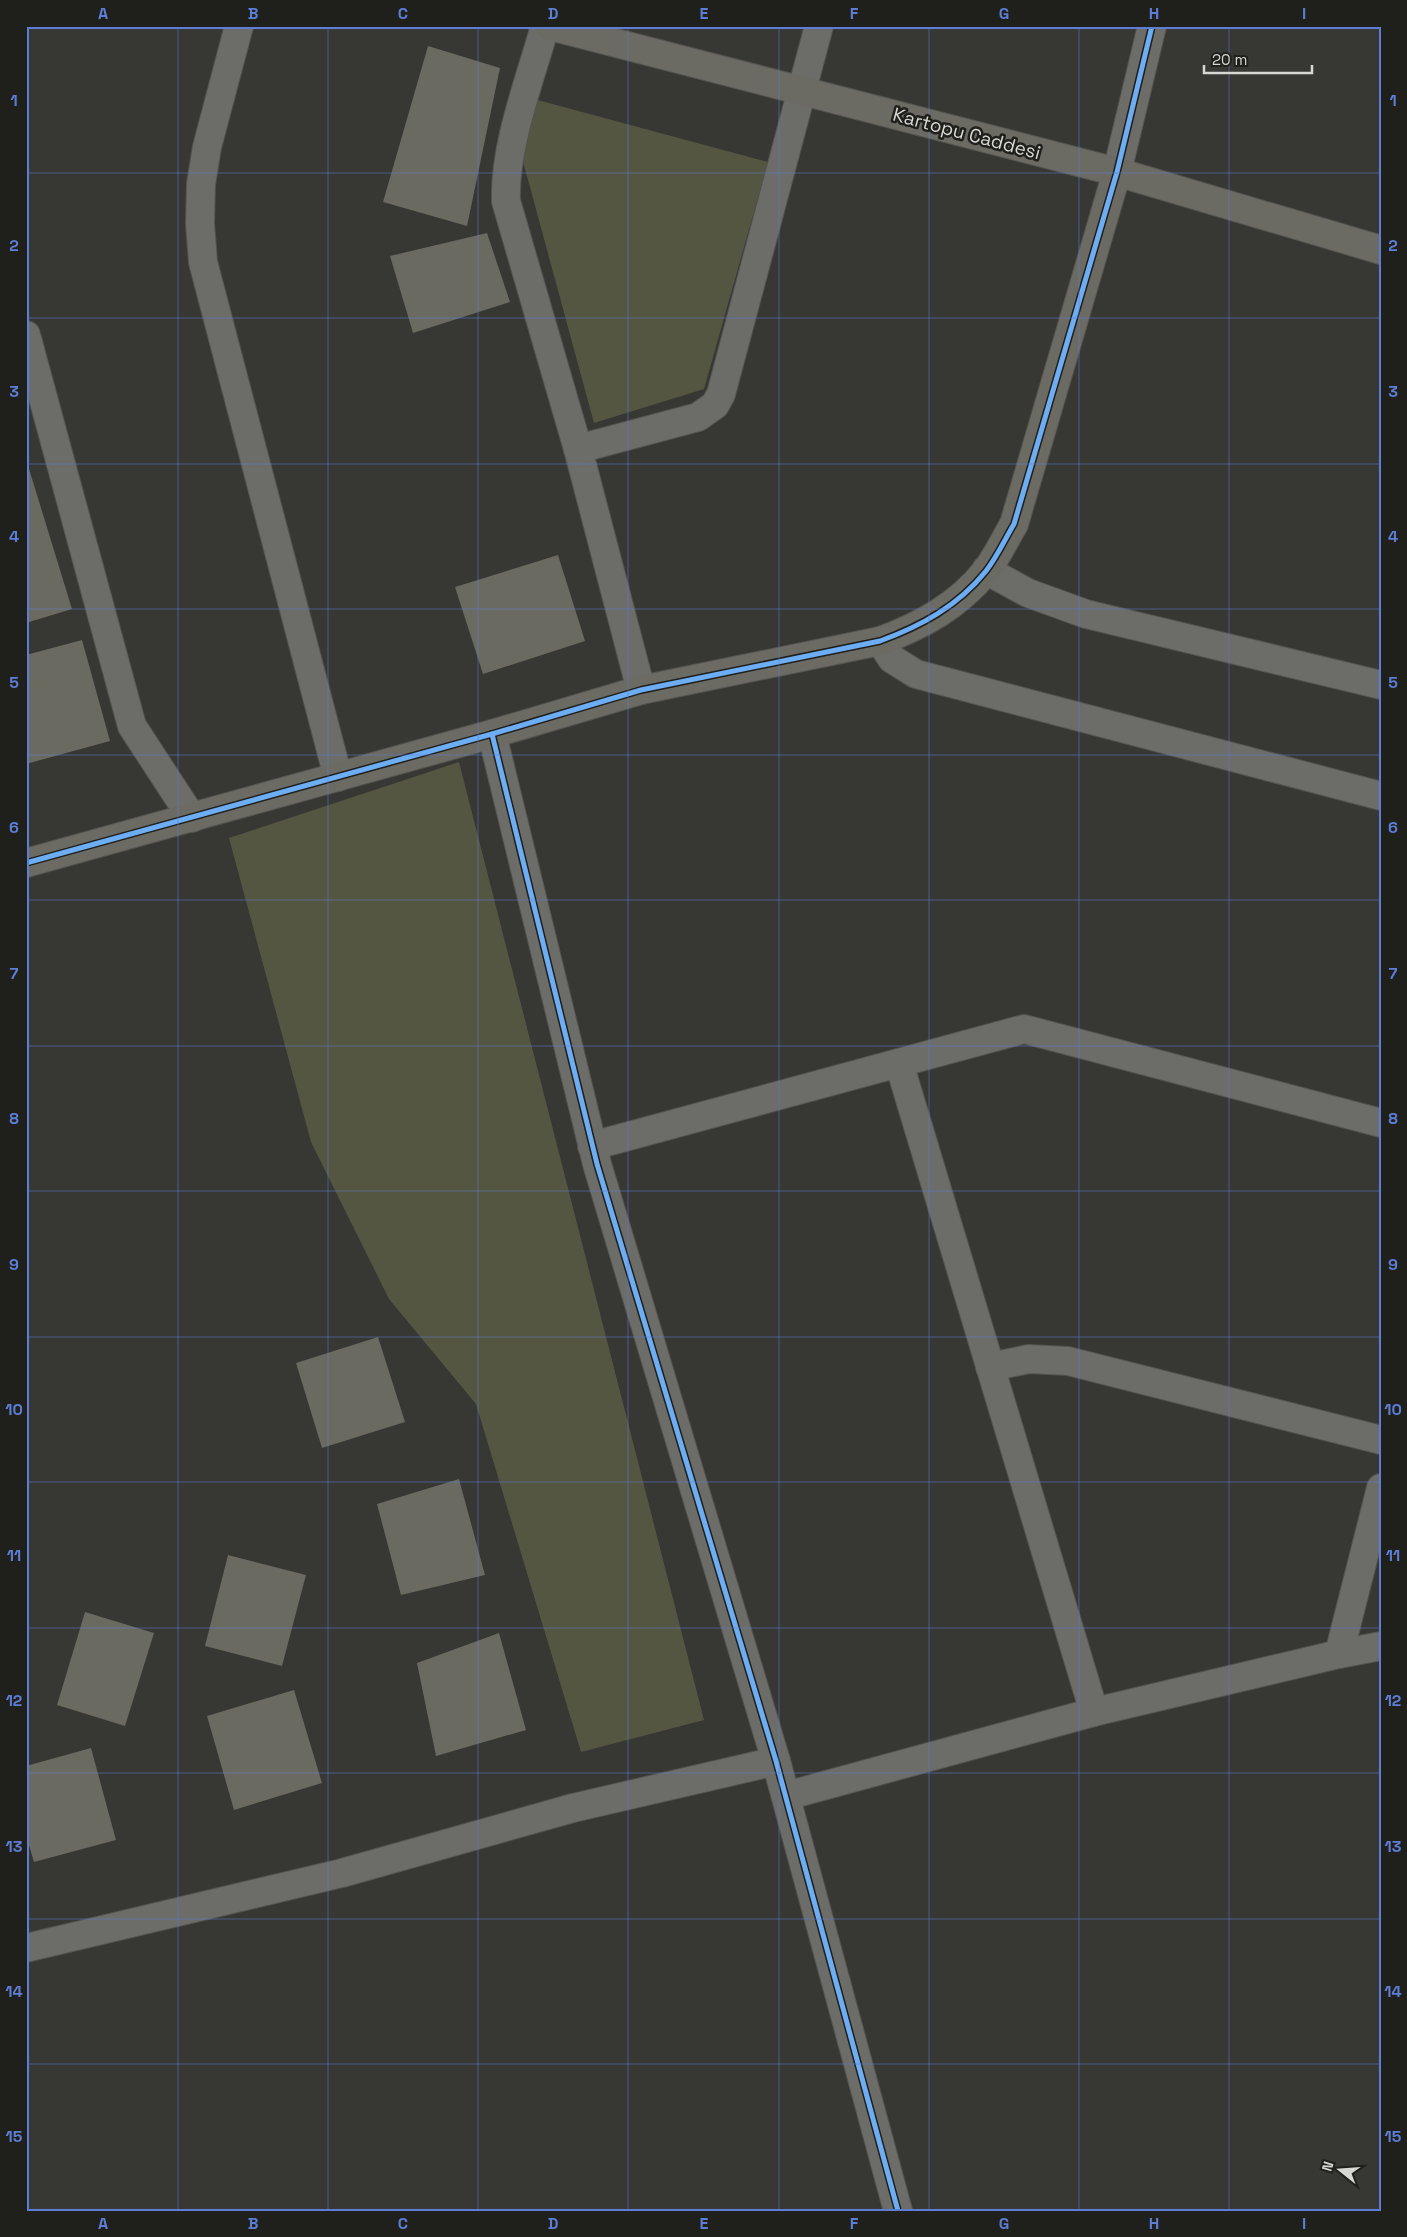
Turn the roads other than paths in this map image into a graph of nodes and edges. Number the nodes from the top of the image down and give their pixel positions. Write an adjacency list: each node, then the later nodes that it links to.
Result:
1 (239, 26): 16 (street)
2 (545, 26): 10 (street)
3 (550, 26): 6 (street, Kartopu Caddesi)
4 (819, 26): 6 (street)
5 (1152, 26): 7 (street)
6 (803, 90): 7 (street, Kartopu Caddesi); 10 (street)
7 (1118, 172): 8 (street, Kartopu Caddesi); 11 (street)
8 (1381, 250)
9 (26, 335): 18 (street)
10 (578, 449): 14 (street)
11 (986, 570): 12 (street); 13 (street)
12 (880, 641): 14 (street); 17 (street)
13 (1381, 685)
14 (641, 690): 15 (street)
15 (492, 734): 16 (street); 22 (street)
16 (338, 777): 18 (street)
17 (1381, 796)
18 (192, 818): 19 (street)
19 (26, 863)
20 (899, 1063): 21 (street); 22 (street); 23 (street)
21 (1381, 1123)
22 (592, 1146): 29 (street)
23 (990, 1367): 24 (street); 28 (street)
24 (1381, 1440)
25 (1381, 1488): 27 (street)
26 (1381, 1646): 27 (street)
27 (1339, 1654): 28 (street)
28 (1094, 1712): 30 (street)
29 (776, 1761): 30 (street); 31 (street)
30 (786, 1796): 32 (street)
31 (26, 1948)
32 (898, 2211)

